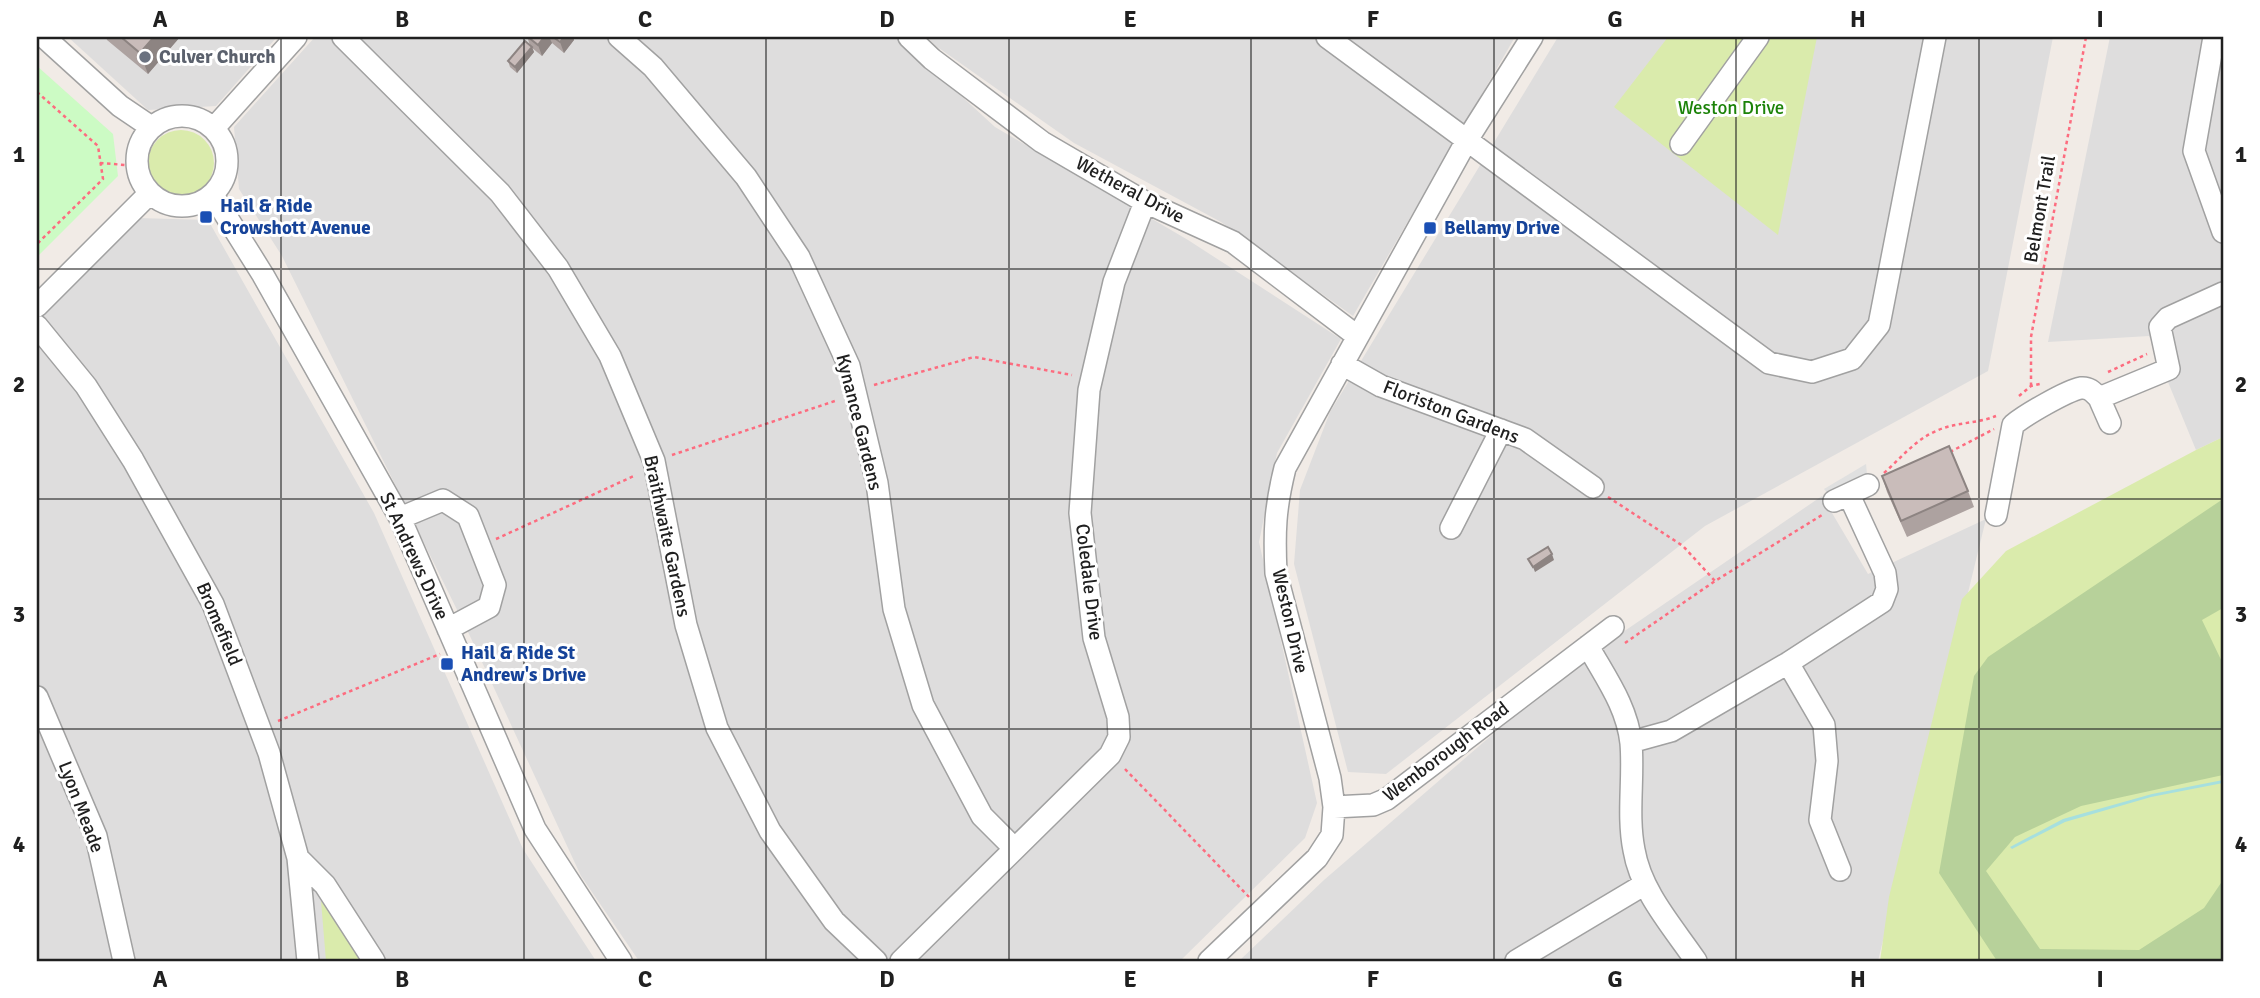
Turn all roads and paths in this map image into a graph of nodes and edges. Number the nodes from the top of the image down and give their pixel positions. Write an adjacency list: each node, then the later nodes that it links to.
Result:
1 (44, 37): 13 (street)
2 (296, 37): 14 (street)
3 (343, 37): 38 (street, Braithwaite Gardens)
4 (619, 37): 30 (street, Kynance Gardens)
5 (909, 37): 21 (street, Wetheral Drive)
6 (1327, 37): 15 (street)
7 (1532, 37): 15 (street, Weston Drive)
8 (1758, 37): 16 (street)
9 (1935, 37): 15 (street)
10 (2086, 37): 32 (path, Belmont Trail)
11 (2214, 37): 22 (street)
12 (37, 92): 17 (path)
13 (151, 127): 14 (street); 18 (street)
14 (214, 128): 20 (street)
15 (1467, 140): 27 (street, Weston Drive)
16 (1681, 144)
17 (100, 163): 18 (path); 23 (path)
18 (138, 166): 19 (street)
19 (149, 194): 20 (street); 25 (street)
20 (213, 195): 43 (street, St Andrews Drive)
21 (1145, 202): 27 (street, Wetheral Drive); 29 (street, Coledale Drive)
22 (2223, 232)
23 (37, 241)
24 (2223, 293): 31 (street)
25 (37, 306)
26 (37, 326): 52 (street, Bromefield)
27 (1357, 335): 28 (street, Weston Drive)
28 (1342, 364): 36 (street, Floriston Gardens); 55 (street, Weston Drive)
29 (1091, 379): 30 (path); 54 (street, Coledale Drive)
30 (855, 392): 38 (path); 56 (street, Kynance Gardens)
31 (2099, 398): 34 (street); 42 (street)
32 (2015, 401)
33 (2005, 411): 39 (path)
34 (2110, 423)
35 (1996, 428): 37 (path)
36 (1501, 430): 40 (street, Floriston Gardens); 44 (street)
37 (1940, 457)
38 (654, 461): 45 (path); 65 (street, Braithwaite Gardens)
39 (1868, 485): 41 (street)
40 (1593, 487): 46 (path)
41 (1844, 498): 46 (path); 50 (street)
42 (1996, 515)
43 (400, 518): 45 (street); 48 (street, St Andrews Drive)
44 (1451, 528)
45 (480, 546): 48 (street)
46 (1715, 581): 47 (path)
47 (1619, 635): 49 (street, Wemborough Road)
48 (452, 638): 52 (path); 64 (street, St Andrews Drive)
49 (1588, 646): 53 (street); 55 (street, Wemborough Road)
50 (1788, 663): 53 (street); 58 (street)
51 (37, 697): 61 (street, Lyon Meade)
52 (261, 728): 57 (street, Bromefield)
53 (1630, 742): 59 (street)
54 (1110, 755): 56 (street); 60 (path)
55 (1334, 807): 60 (street)
56 (1014, 848): 66 (street)
57 (298, 858): 62 (street, Bromefield); 63 (street)
58 (1840, 870)
59 (1645, 884): 68 (street); 69 (street)
60 (1261, 910): 67 (street)
61 (124, 961)
62 (308, 961)
63 (374, 961)
64 (621, 961)
65 (876, 961)
66 (901, 961)
67 (1209, 961)
68 (1516, 961)
69 (1696, 961)

